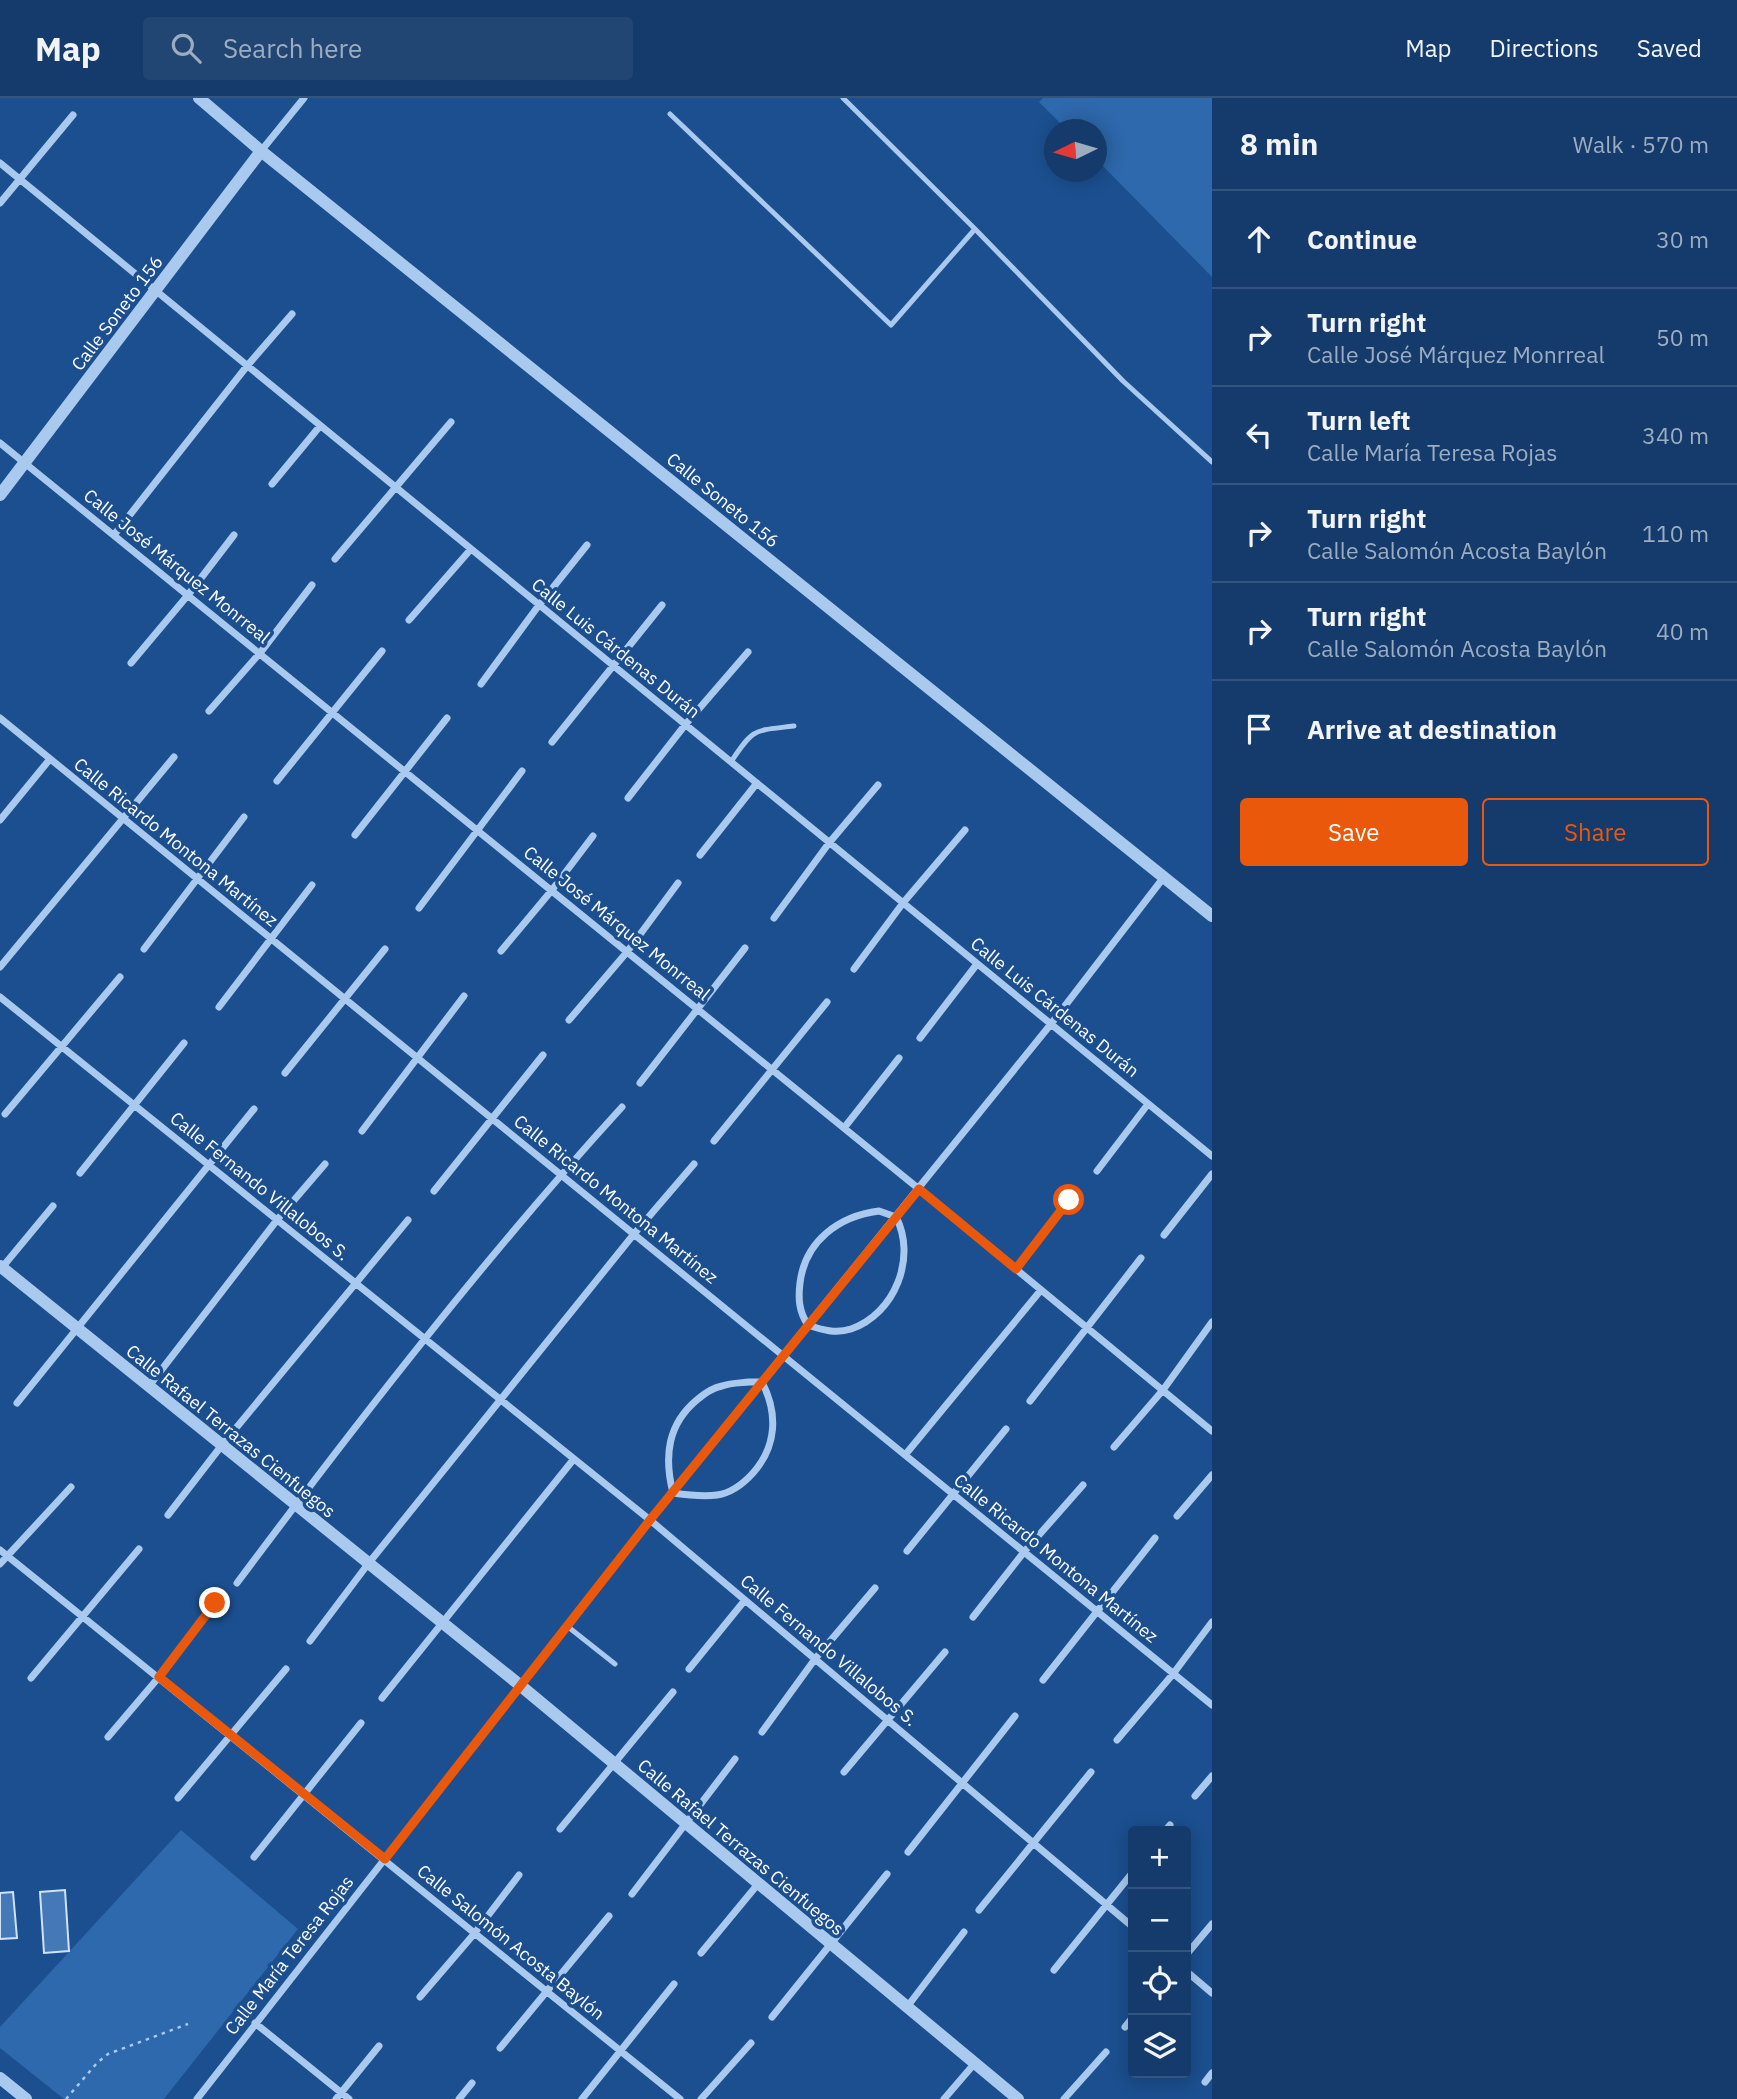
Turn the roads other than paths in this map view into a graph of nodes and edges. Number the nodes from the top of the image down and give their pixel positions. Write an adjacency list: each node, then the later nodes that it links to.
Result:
1 (199, 98): 6 (street, Calle Soneto 156)
2 (304, 98): 6 (street, Calle Soneto 156)
3 (843, 98): 10 (lane)
4 (670, 114): 10 (lane)
5 (73, 115): 8 (street)
6 (261, 151): 11 (street, Calle Soneto 156); 63 (street, Calle Soneto 156)
7 (0, 163): 8 (street, Calle Luis Cárdenas Durán)
8 (19, 179): 9 (street); 11 (street, Calle Luis Cárdenas Durán)
9 (0, 203)
10 (975, 229): 17 (lane)
11 (155, 291): 13 (street, Calle Luis Cárdenas Durán); 18 (street, Calle Soneto 156)
12 (292, 314): 13 (street)
13 (247, 366): 15 (street, Calle Luis Cárdenas Durán); 22 (street)
14 (451, 422): 20 (street)
15 (320, 426): 19 (street); 20 (street, Calle Luis Cárdenas Durán)
16 (0, 443): 18 (street, Calle José Márquez Monrreal)
17 (1212, 462)
18 (26, 463): 21 (street, Calle Soneto 156); 22 (street, Calle José Márquez Monrreal)
19 (272, 484)
20 (396, 488): 25 (street, Calle Luis Cárdenas Durán); 26 (street)
21 (0, 495)
22 (114, 535): 28 (street, Calle José Márquez Monrreal)
23 (234, 535): 28 (street)
24 (587, 545): 29 (street)
25 (471, 549): 29 (street, Calle Luis Cárdenas Durán); 31 (street)
26 (335, 559)
27 (312, 585): 34 (street)
28 (188, 596): 34 (street, Calle José Márquez Monrreal); 35 (street)
29 (539, 605): 36 (street, Calle Luis Cárdenas Durán); 37 (street)
30 (662, 605): 36 (street)
31 (410, 620)
32 (382, 651): 39 (street)
33 (748, 652): 42 (street)
34 (260, 653): 38 (street); 39 (street, Calle José Márquez Monrreal)
35 (131, 663)
36 (612, 665): 42 (street, Calle Luis Cárdenas Durán); 44 (street)
37 (481, 684)
38 (209, 711)
39 (332, 712): 48 (street, Calle José Márquez Monrreal); 50 (street)
40 (0, 718): 46 (street, Calle Ricardo Montona Martínez)
41 (447, 718): 48 (street)
42 (685, 725): 47 (street, Calle Luis Cárdenas Durán); 53 (street)
43 (794, 726): 47 (lane)
44 (552, 742)
45 (174, 757): 55 (street)
46 (50, 759): 55 (street, Calle Ricardo Montona Martínez); 56 (street)
47 (731, 762): 51 (street, Calle Luis Cárdenas Durán)
48 (405, 771): 57 (street, Calle José Márquez Monrreal); 59 (street)
49 (522, 771): 57 (street)
50 (277, 781)
51 (757, 783): 61 (street, Calle Luis Cárdenas Durán); 62 (street)
52 (878, 785): 61 (street)
53 (628, 798)
54 (244, 817): 64 (street)
55 (124, 819): 64 (street, Calle Ricardo Montona Martínez); 79 (street)
56 (0, 820)
57 (477, 830): 67 (street, Calle José Márquez Monrreal); 69 (street)
58 (965, 830): 68 (street)
59 (355, 835)
60 (593, 836): 67 (street)
61 (829, 843): 68 (street, Calle Luis Cárdenas Durán); 71 (street)
62 (700, 855)
63 (1164, 877): 70 (street, Calle Soneto 156); 89 (street, Calle María Teresa Rojas)
64 (198, 879): 72 (street, Calle Ricardo Montona Martínez); 75 (street)
65 (678, 883): 77 (street)
66 (312, 885): 72 (street)
67 (552, 890): 76 (street); 77 (street, Calle José Márquez Monrreal)
68 (903, 904): 78 (street, Calle Luis Cárdenas Durán); 80 (street)
69 (419, 908)
70 (1212, 916)
71 (774, 918)
72 (270, 938): 84 (street, Calle Ricardo Montona Martínez); 86 (street)
73 (385, 948): 84 (street)
74 (745, 948): 87 (street)
75 (144, 949)
76 (501, 951)
77 (627, 952): 87 (street, Calle José Márquez Monrreal); 88 (street)
78 (977, 964): 89 (street, Calle Luis Cárdenas Durán); 90 (street)
79 (0, 967)
80 (854, 968)
81 (120, 977): 92 (street)
82 (464, 996): 94 (street)
83 (0, 997): 92 (street, Calle Fernando Villalobos S.)
84 (345, 999): 94 (street, Calle Ricardo Montona Martínez); 97 (street)
85 (827, 1002): 96 (street)
86 (219, 1007)
87 (696, 1008): 96 (street, Calle José Márquez Monrreal); 98 (street)
88 (569, 1020)
89 (1051, 1024): 99 (street, Calle Luis Cárdenas Durán); 116 (street, Calle María Teresa Rojas)
90 (920, 1038)
91 (184, 1043): 100 (street)
92 (62, 1047): 100 (street, Calle Fernando Villalobos S.); 103 (street)
93 (543, 1055): 104 (street)
94 (417, 1057): 104 (street, Calle Ricardo Montona Martínez); 106 (street)
95 (899, 1058): 105 (street)
96 (771, 1069): 105 (street, Calle José Márquez Monrreal); 107 (street)
97 (285, 1073)
98 (640, 1083)
99 (1148, 1104): 108 (street, Calle Luis Cárdenas Durán); 112 (street)
100 (136, 1106): 111 (street, Calle Fernando Villalobos S.); 113 (street)
101 (622, 1107): 114 (street)
102 (254, 1109): 111 (street)
103 (5, 1114)
104 (493, 1119): 114 (street, Calle Ricardo Montona Martínez); 117 (street)
105 (844, 1128): 116 (street, Calle José Márquez Monrreal)
106 (362, 1132)
107 (714, 1141)
108 (1212, 1156)
109 (326, 1164): 121 (street)
110 (694, 1164): 123 (street)
111 (209, 1165): 121 (street, Calle Fernando Villalobos S.); 132 (street)
112 (1097, 1171)
113 (80, 1173)
114 (561, 1174): 123 (street, Calle Ricardo Montona Martínez); 134 (street)
115 (1212, 1174): 124 (street)
116 (919, 1189): 120 (street, Calle María Teresa Rojas); 127 (street, Calle José Márquez Monrreal)
117 (434, 1191)
118 (1069, 1200): 127 (street)
119 (53, 1206): 126 (street)
120 (896, 1217): 131 (street, Calle María Teresa Rojas); 131 (street); 131 (street)
121 (277, 1220): 128 (street, Calle Fernando Villalobos S.); 137 (street)
122 (408, 1220): 128 (street)
123 (634, 1234): 135 (street, Calle Ricardo Montona Martínez); 139 (street)
124 (1164, 1236)
125 (1141, 1258): 133 (street)
126 (1, 1268): 132 (street, Calle Rafael Terrazas Cienfuegos)
127 (1016, 1269): 129 (street, Calle José Márquez Monrreal)
128 (357, 1284): 134 (street, Calle Fernando Villalobos S.); 144 (street)
129 (1041, 1290): 133 (street, Calle José Márquez Monrreal); 146 (street)
130 (1212, 1322): 138 (street)
131 (808, 1325): 135 (street, Calle María Teresa Rojas)
132 (77, 1329): 137 (street, Calle Rafael Terrazas Cienfuegos); 141 (street)
133 (1088, 1329): 138 (street, Calle José Márquez Monrreal); 140 (street)
134 (425, 1340): 139 (street, Calle Fernando Villalobos S.); 153 (street)
135 (784, 1355): 136 (street, Calle María Teresa Rojas); 146 (street, Calle Ricardo Montona Martínez)
136 (762, 1382): 151 (street, Calle María Teresa Rojas); 151 (street); 151 (street)
137 (149, 1386): 144 (street, Calle Rafael Terrazas Cienfuegos)
138 (1163, 1390): 143 (street, Calle José Márquez Monrreal); 145 (street)
139 (500, 1401): 147 (street, Calle Fernando Villalobos S.); 163 (street)
140 (1030, 1401)
141 (16, 1404)
142 (1006, 1429): 152 (street)
143 (1212, 1431)
144 (222, 1445): 153 (street, Calle Rafael Terrazas Cienfuegos); 154 (street)
145 (1114, 1447)
146 (905, 1455): 152 (street, Calle Ricardo Montona Martínez)
147 (573, 1460): 156 (street, Calle Fernando Villalobos S.); 171 (street)
148 (1212, 1475): 155 (street)
149 (1083, 1485): 160 (street)
150 (71, 1487): 161 (street)
151 (673, 1493): 156 (street, Calle María Teresa Rojas)
152 (953, 1494): 159 (street); 160 (street, Calle Ricardo Montona Martínez)
153 (295, 1505): 163 (street, Calle Rafael Terrazas Cienfuegos); 164 (street)
154 (168, 1515)
155 (1177, 1516)
156 (650, 1520): 166 (street, Calle Fernando Villalobos S.); 173 (street, Calle María Teresa Rojas)
157 (1155, 1538): 168 (street)
158 (139, 1549): 169 (street)
159 (907, 1551)
160 (1024, 1552): 168 (street, Calle Ricardo Montona Martínez); 170 (street)
161 (3, 1553): 162 (street); 169 (street, Calle Salomón Acosta Baylón)
162 (0, 1564)
163 (368, 1564): 171 (street, Calle Rafael Terrazas Cienfuegos); 174 (street)
164 (237, 1583)
165 (875, 1588): 176 (street)
166 (745, 1600): 176 (street, Calle Fernando Villalobos S.); 179 (street)
167 (215, 1603): 181 (street)
168 (1097, 1611): 180 (street, Calle Ricardo Montona Martínez); 183 (street)
169 (82, 1616): 181 (street, Calle Salomón Acosta Baylón); 182 (street)
170 (972, 1617)
171 (441, 1622): 184 (street, Calle Rafael Terrazas Cienfuegos); 186 (street)
172 (1212, 1622): 180 (street)
173 (567, 1626): 177 (lane); 184 (street, Calle María Teresa Rojas)
174 (310, 1641)
175 (945, 1652): 189 (street)
176 (815, 1659): 189 (street, Calle Fernando Villalobos S.); 191 (street)
177 (615, 1664)
178 (286, 1669): 192 (street)
179 (689, 1669)
180 (1173, 1674): 187 (street, Calle Ricardo Montona Martínez); 194 (street)
181 (159, 1677): 192 (street, Calle Salomón Acosta Baylón); 193 (street)
182 (32, 1678)
183 (1044, 1681)
184 (521, 1686): 196 (street, Calle Rafael Terrazas Cienfuegos); 209 (street, Calle María Teresa Rojas)
185 (673, 1692): 196 (street)
186 (382, 1698)
187 (1212, 1705)
188 (1015, 1716): 200 (street)
189 (887, 1720): 197 (street); 200 (street, Calle Fernando Villalobos S.)
190 (361, 1723): 201 (street)
191 (762, 1732)
192 (231, 1736): 201 (street, Calle Salomón Acosta Baylón); 203 (street)
193 (108, 1737)
194 (1117, 1740)
195 (735, 1759): 204 (street)
196 (613, 1764): 204 (street, Calle Rafael Terrazas Cienfuegos); 205 (street)
197 (844, 1772)
198 (1091, 1772): 206 (street)
199 (1212, 1776): 202 (street)
200 (962, 1783): 206 (street, Calle Fernando Villalobos S.); 207 (street)
201 (303, 1794): 208 (street); 209 (street, Calle Salomón Acosta Baylón)
202 (1195, 1796)
203 (178, 1798)
204 (685, 1824): 213 (street, Calle Rafael Terrazas Cienfuegos); 214 (street)
205 (560, 1829)
206 (1033, 1842): 215 (street, Calle Fernando Villalobos S.); 216 (street)
207 (908, 1852)
208 (254, 1857)
209 (385, 1859): 221 (street, Calle Salomón Acosta Baylón); 233 (street, Calle María Teresa Rojas)
210 (887, 1874): 222 (street)
211 (519, 1875): 221 (street)
212 (1128, 1879): 215 (street)
213 (758, 1884): 222 (street, Calle Rafael Terrazas Cienfuegos); 224 (street)
214 (632, 1894)
215 (1108, 1905): 218 (street, Calle Fernando Villalobos S.); 225 (street)
216 (979, 1910)
217 (609, 1916): 228 (street)
218 (1128, 1923)
219 (1212, 1924): 223 (street)
220 (964, 1932): 231 (street)
221 (474, 1934): 228 (street, Calle Salomón Acosta Baylón); 230 (street)
222 (831, 1944): 231 (street, Calle Rafael Terrazas Cienfuegos); 232 (street)
223 (1189, 1952)
224 (701, 1953)
225 (1054, 1970)
226 (1191, 1975): 229 (street)
227 (674, 1984): 239 (street)
228 (547, 1993): 238 (street); 239 (street, Calle Salomón Acosta Baylón)
229 (1212, 1993)
230 (420, 1997)
231 (907, 2007): 241 (street, Calle Rafael Terrazas Cienfuegos)
232 (772, 2017)
233 (255, 2023): 247 (street); 249 (street, Calle María Teresa Rojas)
234 (1128, 2023): 235 (street)
235 (1125, 2027)
236 (751, 2043): 254 (street)
237 (379, 2046): 247 (street)
238 (500, 2048)
239 (619, 2049): 252 (street); 253 (street, Calle Salomón Acosta Baylón)
240 (1106, 2052): 257 (street)
241 (975, 2063): 255 (street); 256 (street, Calle Rafael Terrazas Cienfuegos)
242 (1212, 2073): 244 (street)
243 (0, 2078): 246 (street)
244 (1205, 2082)
245 (472, 2083): 251 (street)
246 (10, 2094): 248 (street)
247 (339, 2096): 250 (street)
248 (26, 2099)
249 (197, 2099)
250 (349, 2099)
251 (459, 2099)
252 (582, 2099)
253 (680, 2099)
254 (701, 2099)
255 (944, 2099)
256 (1018, 2099)
257 (1064, 2099)

